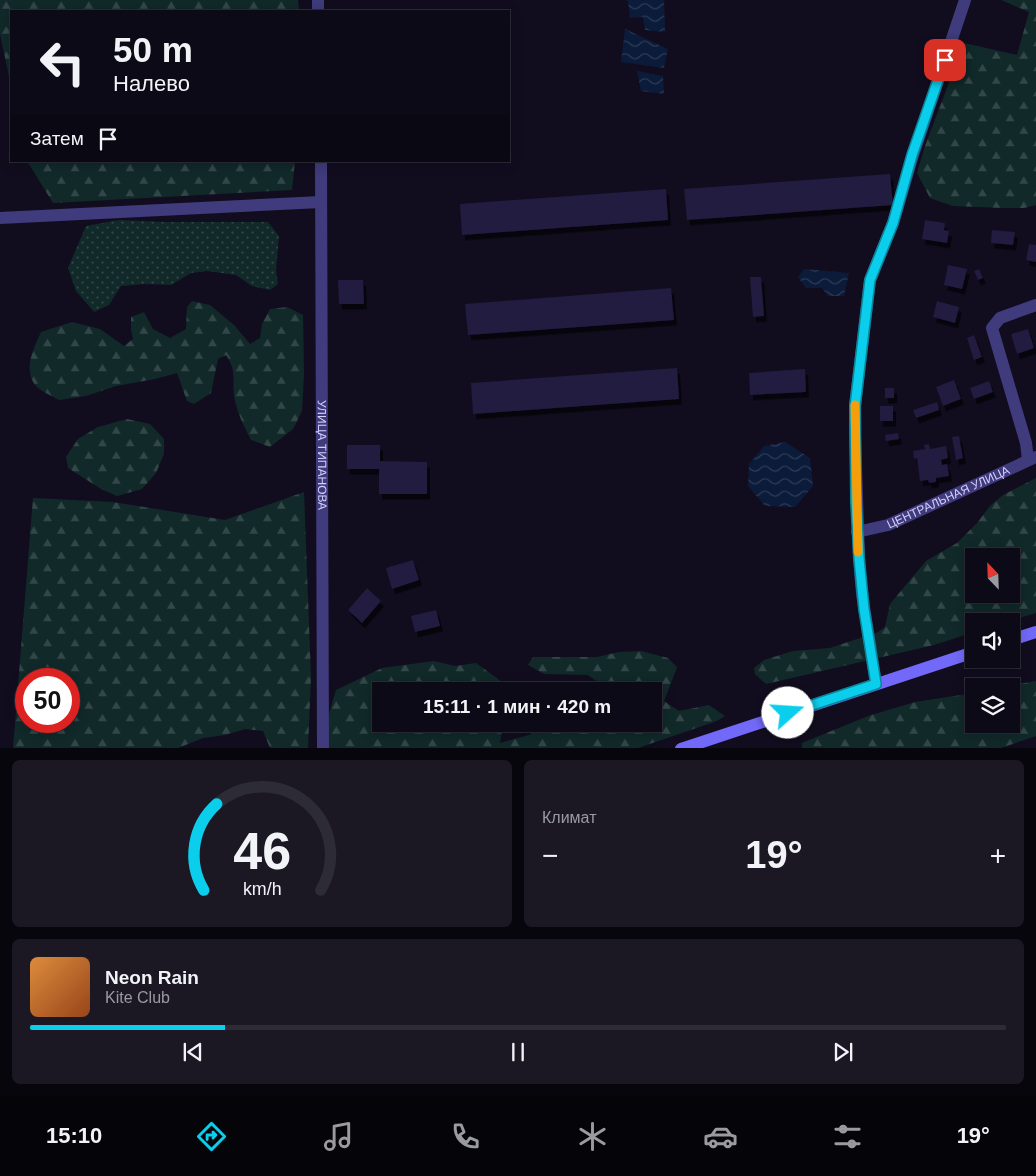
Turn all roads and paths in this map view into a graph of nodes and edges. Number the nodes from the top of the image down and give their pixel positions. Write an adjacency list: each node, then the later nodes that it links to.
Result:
1 (965, 0): 7 (street)
2 (321, 162): 3 (street, УЛИЦА ТИПАНОВА)
3 (321, 202): 4 (street); 12 (street, УЛИЦА ТИПАНОВА)
4 (0, 218)
5 (1036, 305): 6 (street)
6 (1032, 458): 7 (street, ЦЕНТРАЛЬНАЯ УЛИЦА)
7 (857, 532): 11 (street)
8 (1036, 632): 9 (main road)
9 (1020, 637)
10 (965, 655): 11 (main road)
11 (876, 684): 13 (main road)
12 (323, 748)
13 (681, 748)

